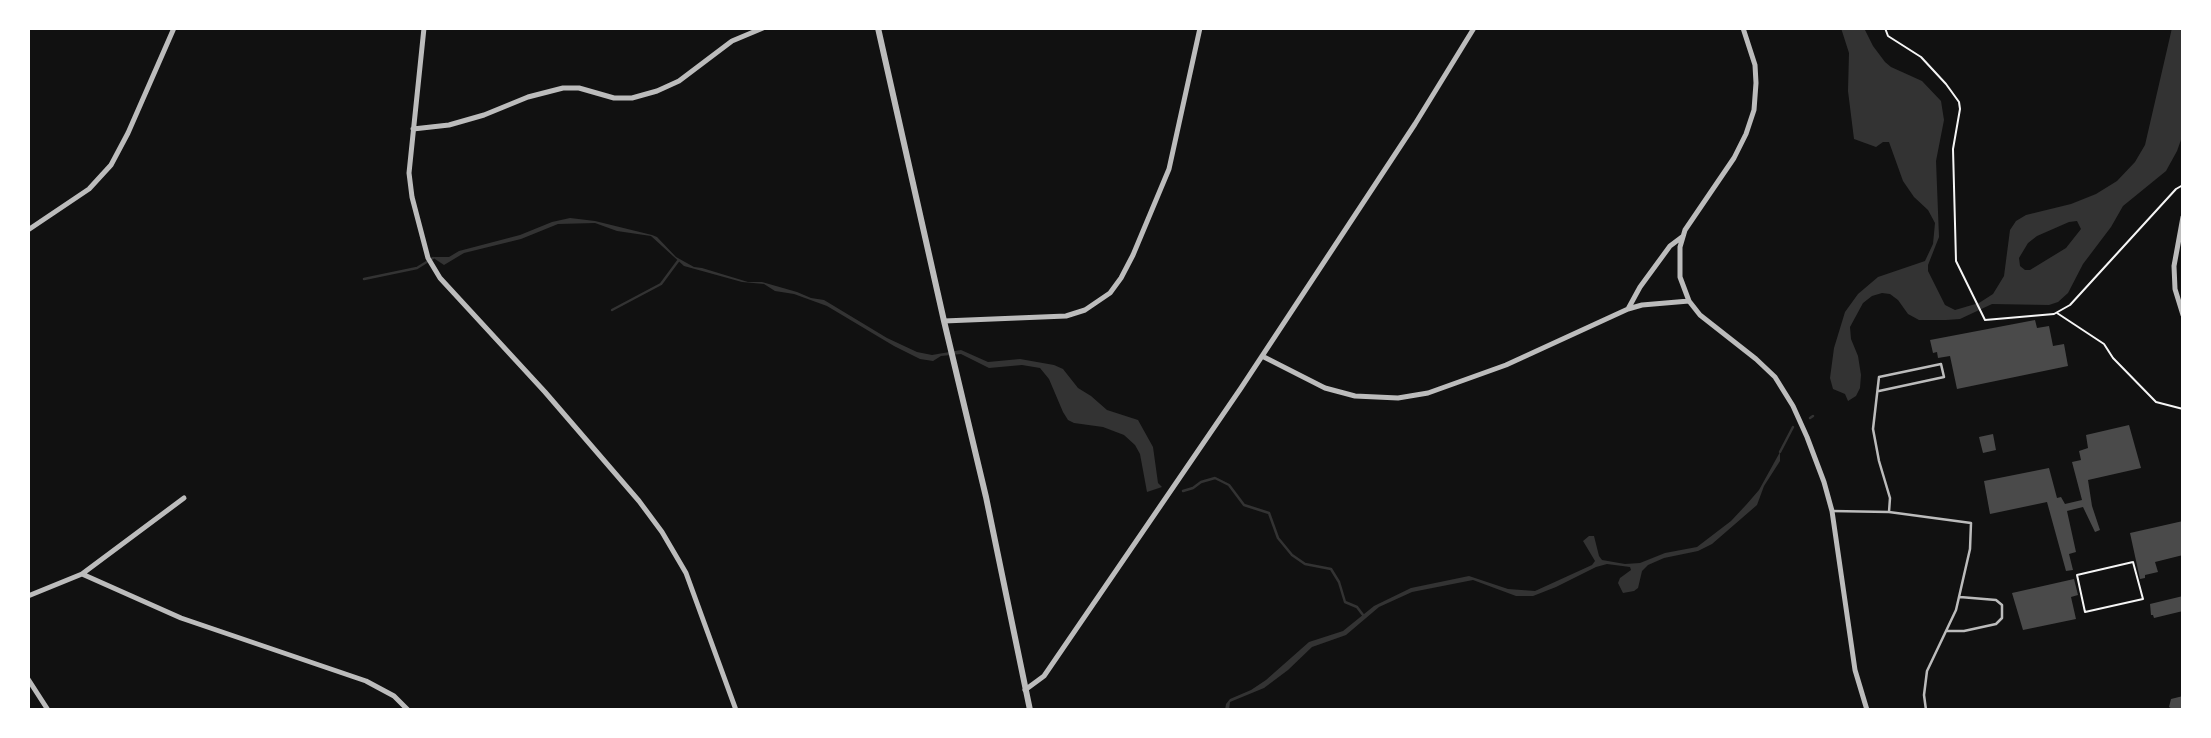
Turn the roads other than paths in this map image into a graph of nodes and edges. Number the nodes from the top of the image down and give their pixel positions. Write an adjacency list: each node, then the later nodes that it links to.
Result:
1 (174, 28): 10 (street)
2 (424, 28): 8 (street)
3 (763, 28): 8 (street)
4 (878, 28): 15 (street)
5 (1200, 28): 15 (street)
6 (1474, 28): 16 (street)
7 (1743, 28): 11 (street)
8 (413, 128): 29 (street)
9 (2183, 217): 14 (street)
10 (28, 230)
11 (1682, 237): 12 (street); 13 (street)
12 (1689, 301): 13 (street); 19 (street)
13 (1628, 309): 16 (street)
14 (2183, 315)
15 (944, 321): 26 (street)
16 (1262, 356): 26 (street)
17 (1879, 391): 17 (lane); 20 (lane)
18 (184, 498): 21 (street)
19 (1832, 511): 20 (lane); 31 (street)
20 (1889, 512): 23 (lane)
21 (82, 574): 22 (street); 28 (street)
22 (28, 596)
23 (1959, 597): 24 (lane); 24 (lane)
24 (1947, 631): 32 (lane)
25 (28, 679): 27 (street)
26 (1026, 690): 30 (street)
27 (48, 710)
28 (408, 710)
29 (736, 710)
30 (1030, 710)
31 (1867, 710)
32 (1926, 710)

